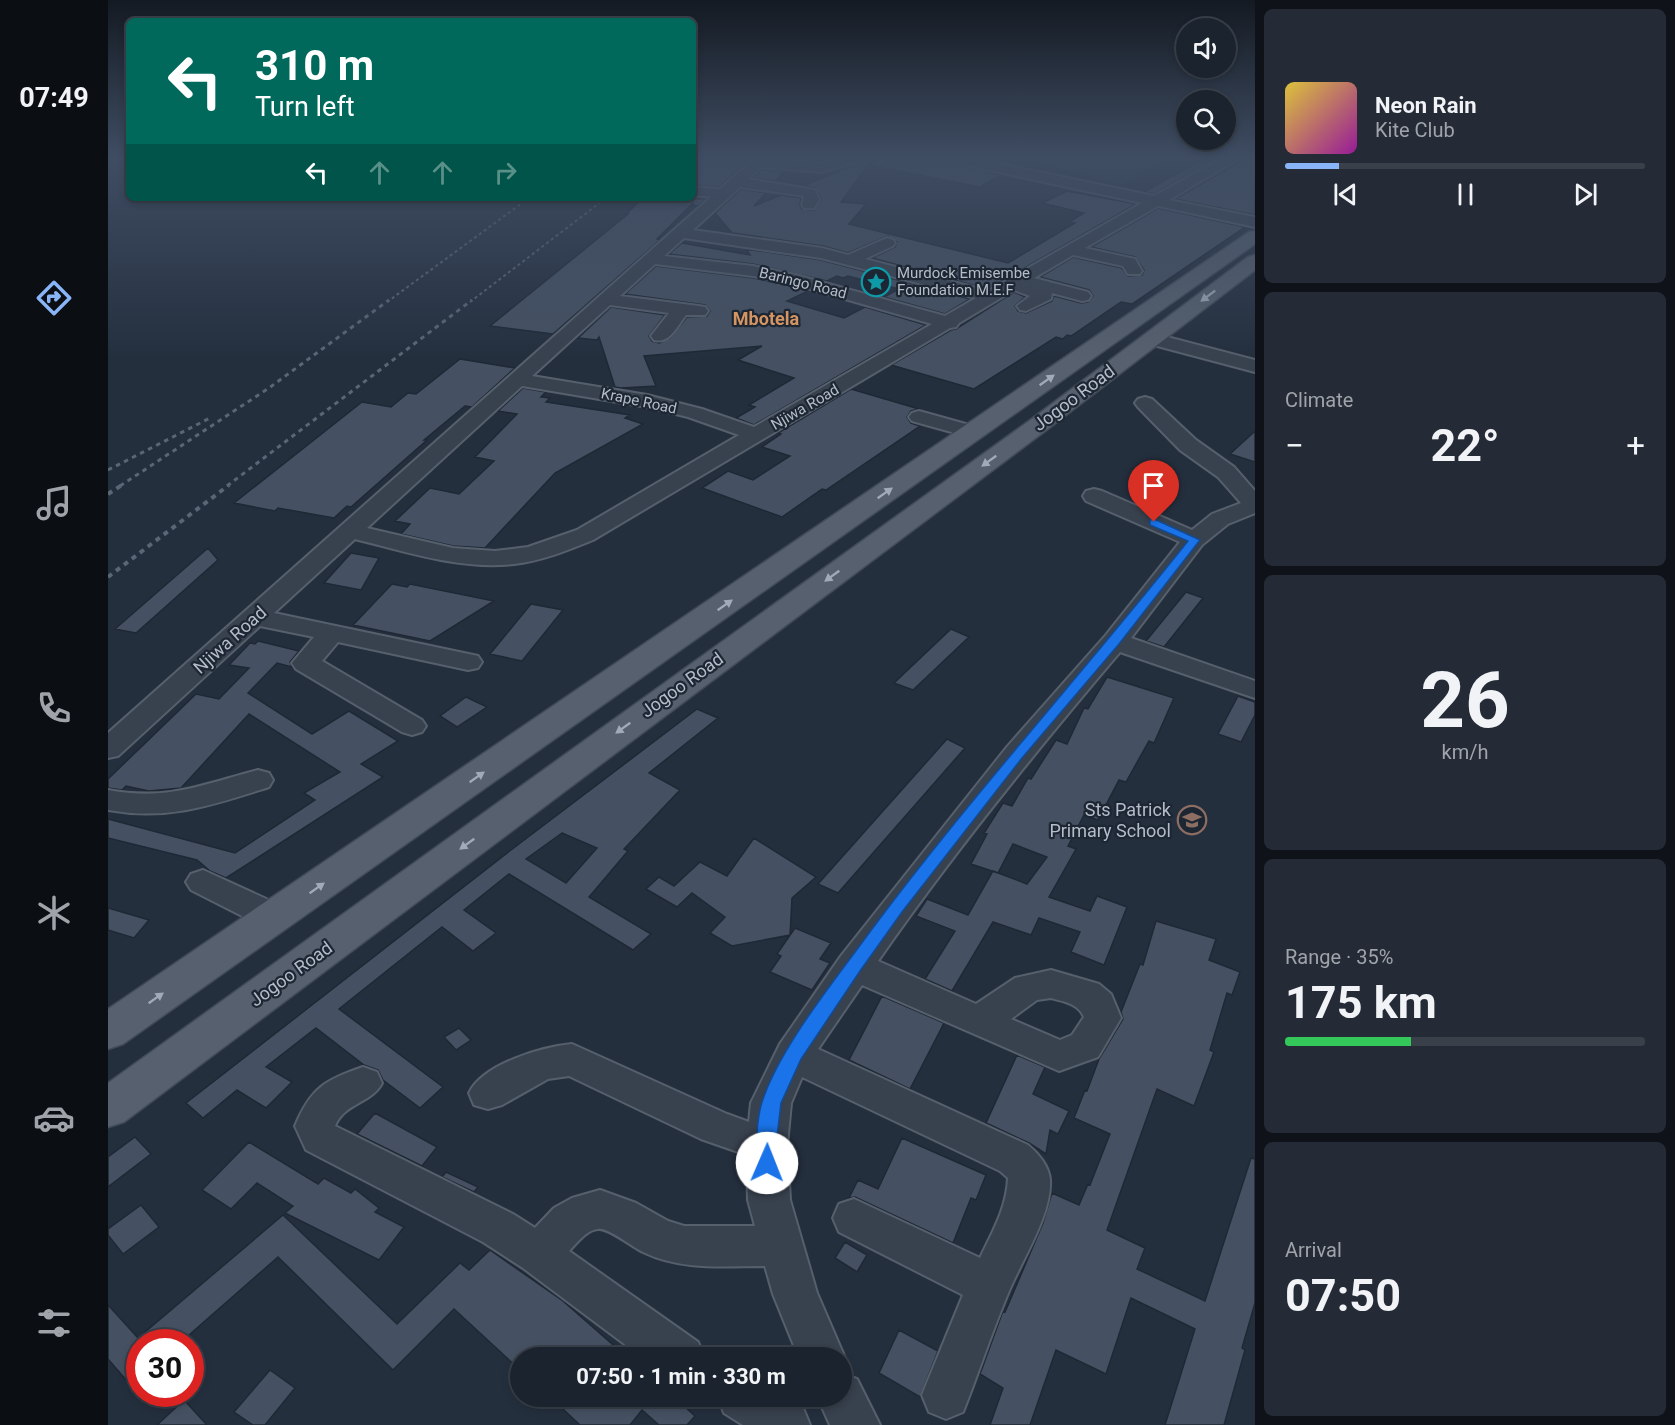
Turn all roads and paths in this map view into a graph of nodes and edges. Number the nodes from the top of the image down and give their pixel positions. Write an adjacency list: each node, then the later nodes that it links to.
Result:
1 (692, 224): 3 (street, Njiwa Road)
2 (1117, 224): 6 (street, Njiwa Road)
3 (683, 233): 7 (street, Njiwa Road); 8 (street)
4 (1255, 236): 24 (main road, Jogoo Road, one-way to 4)
5 (887, 243): 8 (street)
6 (1072, 250): 10 (street); 12 (street, Njiwa Road)
7 (653, 259): 11 (street, Baringo Road); 16 (street, Njiwa Road)
8 (850, 260): 15 (street)
9 (1255, 261): 20 (main road, Jogoo Road, one-way to 20)
10 (1134, 271)
11 (803, 282): 13 (street); 18 (street, Baringo Road)
12 (1016, 283): 14 (street); 15 (street, Njiwa Road); 17 (street)
13 (782, 293)
14 (1082, 296)
15 (992, 297): 18 (street, Njiwa Road)
16 (608, 300): 19 (street); 22 (street, Njiwa Road)
17 (1026, 306)
18 (950, 323): 28 (street, Njiwa Road)
19 (660, 336)
20 (1152, 339): 21 (street); 26 (main road, Jogoo Road)
21 (1255, 366)
22 (518, 380): 28 (street, Krape Road); 31 (street, Njiwa Road)
23 (1145, 403): 30 (street)
24 (999, 414): 26 (main road); 27 (main road, Jogoo Road)
25 (919, 417): 27 (street)
26 (1036, 426): 37 (main road, Jogoo Road, one-way to 37)
27 (973, 432): 35 (main road, Jogoo Road, one-way to 27)
28 (758, 435): 31 (street, Njiwa Road)
29 (1094, 496): 32 (street)
30 (1255, 505): 32 (street)
31 (352, 531): 33 (street, Njiwa Road)
32 (1194, 540): 36 (street)
33 (256, 617): 34 (street); 41 (street, Njiwa Road)
34 (332, 633): 38 (street); 40 (street)
35 (677, 639): 37 (main road); 45 (main road, Jogoo Road, one-way to 35)
36 (1115, 641): 39 (street); 46 (street)
37 (718, 658): 52 (main road, Jogoo Road, one-way to 52)
38 (468, 662)
39 (1255, 690)
40 (412, 726)
41 (108, 749)
42 (258, 780): 43 (street)
43 (108, 800)
44 (203, 882): 45 (street)
45 (274, 917): 48 (main road, Jogoo Road, one-way to 45)
46 (854, 966): 47 (street); 49 (street)
47 (979, 1021)
48 (108, 1032)
49 (794, 1055): 53 (street); 57 (street)
50 (363, 1083): 56 (street)
51 (488, 1093): 53 (street)
52 (108, 1108)
53 (766, 1145): 55 (street)
54 (854, 1218): 57 (street)
55 (782, 1246): 56 (street); 59 (street)
56 (538, 1254): 58 (street)
57 (989, 1285): 60 (street)
58 (667, 1347)
59 (817, 1347)
60 (946, 1395)
61 (758, 1407): 63 (street)
62 (846, 1407): 64 (street)
63 (786, 1425)
64 (856, 1425)

